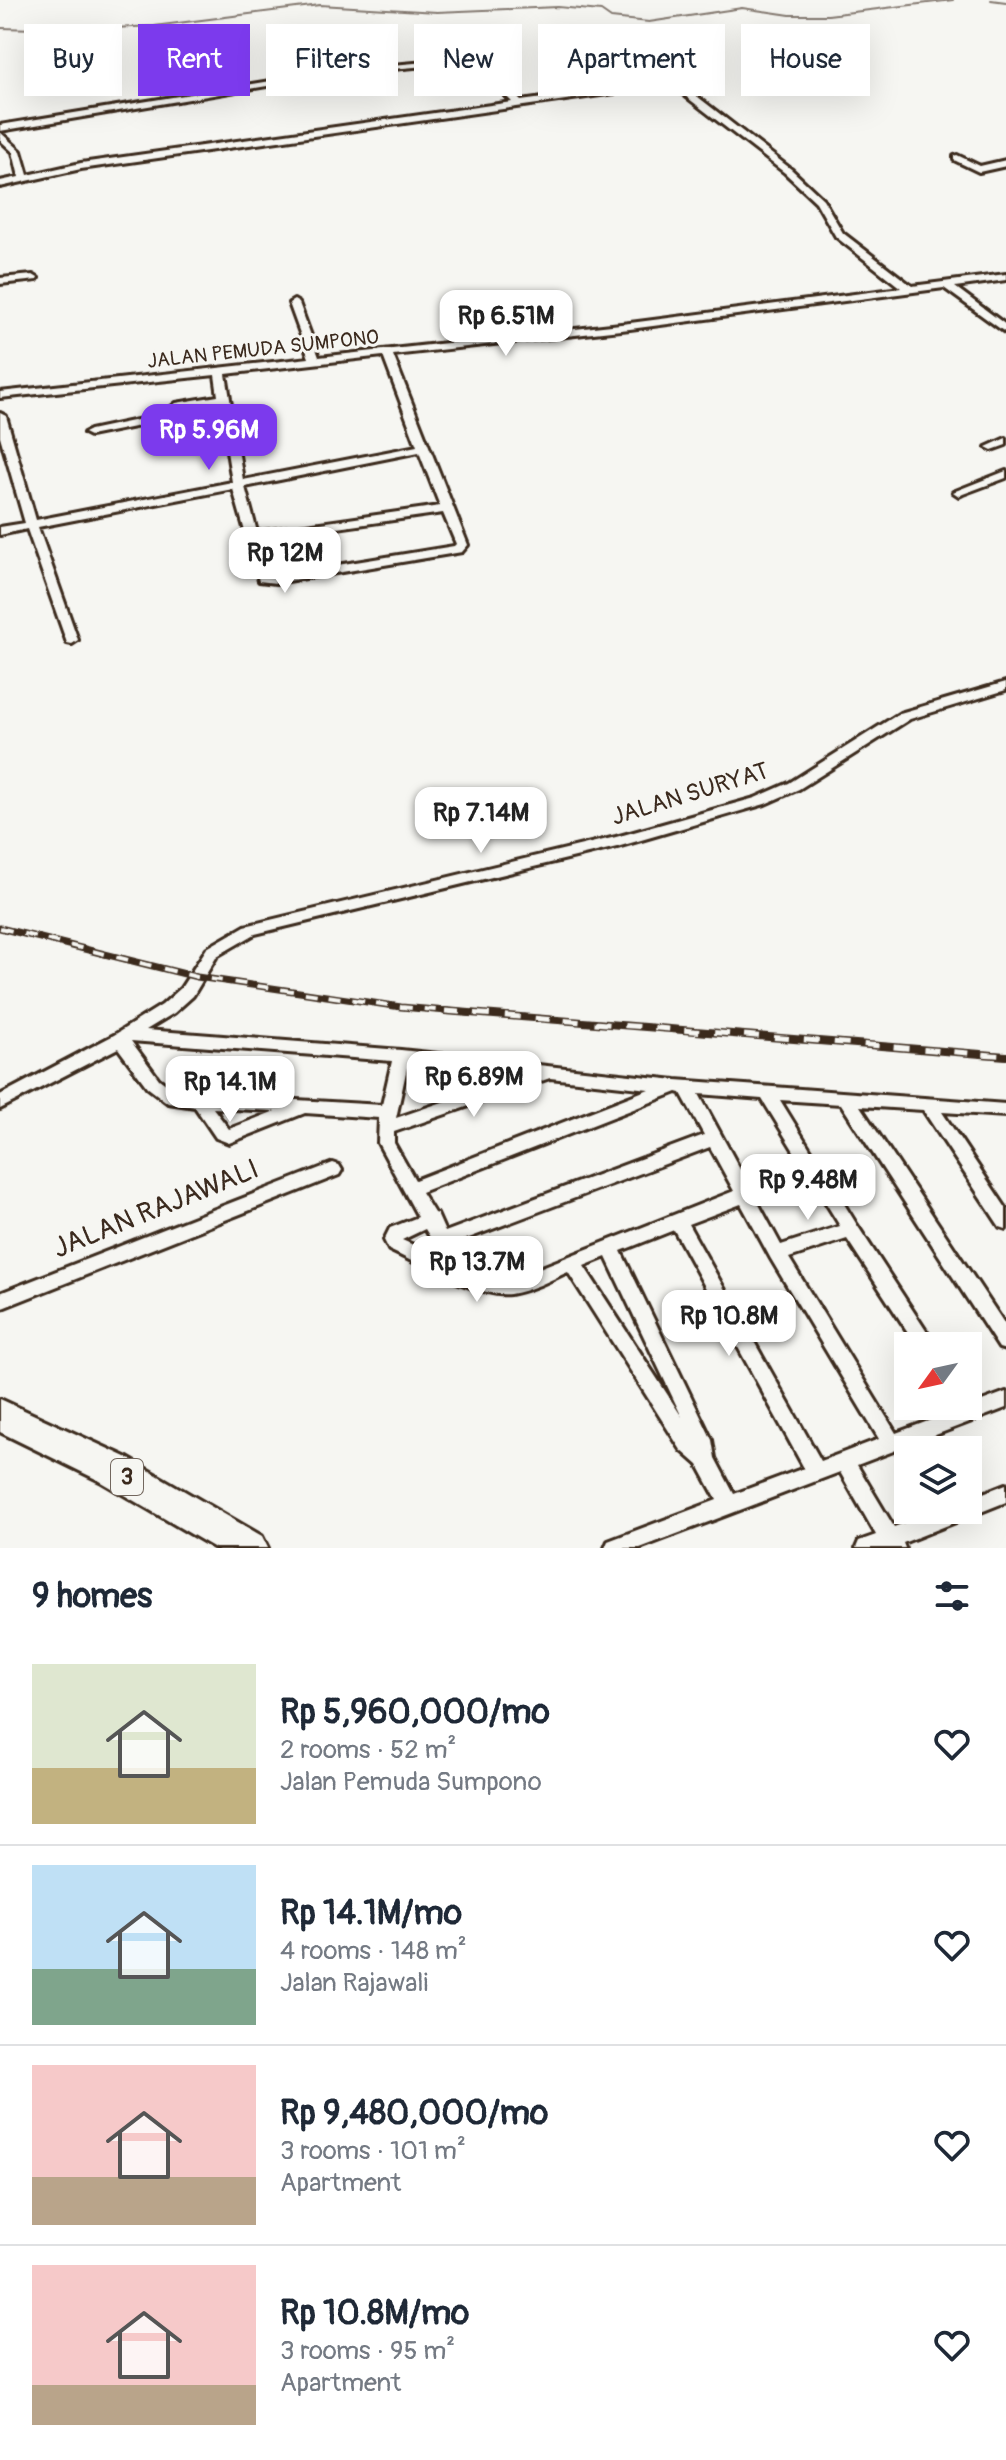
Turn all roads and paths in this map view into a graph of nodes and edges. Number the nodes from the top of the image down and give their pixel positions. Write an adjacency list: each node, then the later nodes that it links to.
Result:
1 (519, 104): 2 (street); 6 (street); 12 (street)
2 (0, 128)
3 (0, 135): 6 (street)
4 (957, 158): 5 (street)
5 (1006, 163)
6 (24, 179): 7 (street)
7 (0, 184)
8 (1006, 277): 11 (street, JALAN PEMUDA SUMPONO)
9 (33, 278): 10 (street)
10 (0, 281)
11 (945, 284): 12 (street, JALAN PEMUDA SUMPONO); 14 (street)
12 (909, 289): 15 (street, JALAN PEMUDA SUMPONO)
13 (294, 303): 16 (street)
14 (1006, 330)
15 (387, 354): 16 (street, JALAN PEMUDA SUMPONO); 25 (street)
16 (316, 362): 17 (street, JALAN PEMUDA SUMPONO)
17 (220, 372): 18 (street, JALAN PEMUDA SUMPONO); 19 (street)
18 (0, 395)
19 (225, 398): 22 (street); 27 (street)
20 (0, 416): 21 (street)
21 (2, 432): 30 (street)
22 (90, 433)
23 (1006, 441): 24 (street)
24 (992, 447)
25 (424, 448): 27 (street); 29 (street)
26 (1006, 474): 28 (street)
27 (238, 484): 30 (street); 32 (street)
28 (959, 492)
29 (447, 509): 32 (street); 32 (street)
30 (31, 524): 31 (street); 33 (street)
31 (0, 531)
32 (251, 536)
33 (72, 640)
34 (1006, 686): 35 (street, JALAN SURYAT)
35 (123, 1037): 36 (street); 41 (street, JALAN SURYAT); 42 (street)
36 (401, 1056): 37 (street); 46 (street)
37 (549, 1072): 38 (street); 46 (street)
38 (681, 1086): 39 (street); 47 (street); 49 (street)
39 (766, 1091): 40 (street); 54 (street)
40 (846, 1098): 43 (street); 62 (street)
41 (0, 1103)
42 (201, 1103): 44 (street); 44 (street)
43 (928, 1104): 45 (street); 53 (street)
44 (306, 1106): 46 (street)
45 (1006, 1110)
46 (387, 1120): 49 (street)
47 (712, 1139): 50 (street); 55 (street)
48 (333, 1170): 60 (street, JALAN RAJAWALI)
49 (412, 1188): 51 (street)
50 (744, 1195): 52 (street); 57 (street)
51 (431, 1219): 55 (street); 59 (street)
52 (678, 1222): 56 (street); 70 (street)
53 (1006, 1222)
54 (851, 1230): 57 (street); 61 (street)
55 (443, 1240): 59 (street)
56 (611, 1248): 58 (street); 68 (street)
57 (777, 1254): 67 (street)
58 (572, 1263): 59 (street); 68 (street)
59 (466, 1276)
60 (0, 1301)
61 (918, 1332)
62 (1006, 1342)
63 (1006, 1400): 64 (street)
64 (982, 1406)
65 (0, 1415): 76 (highway, 3)
66 (945, 1420): 67 (street)
67 (892, 1444): 69 (street)
68 (705, 1459): 73 (street)
69 (845, 1463): 70 (street); 75 (street)
70 (817, 1473): 73 (street)
71 (1006, 1493): 72 (street)
72 (982, 1502)
73 (729, 1504): 77 (street)
74 (932, 1524): 75 (street)
75 (892, 1543): 78 (street)
76 (249, 1548)
77 (615, 1548)
78 (866, 1548)

